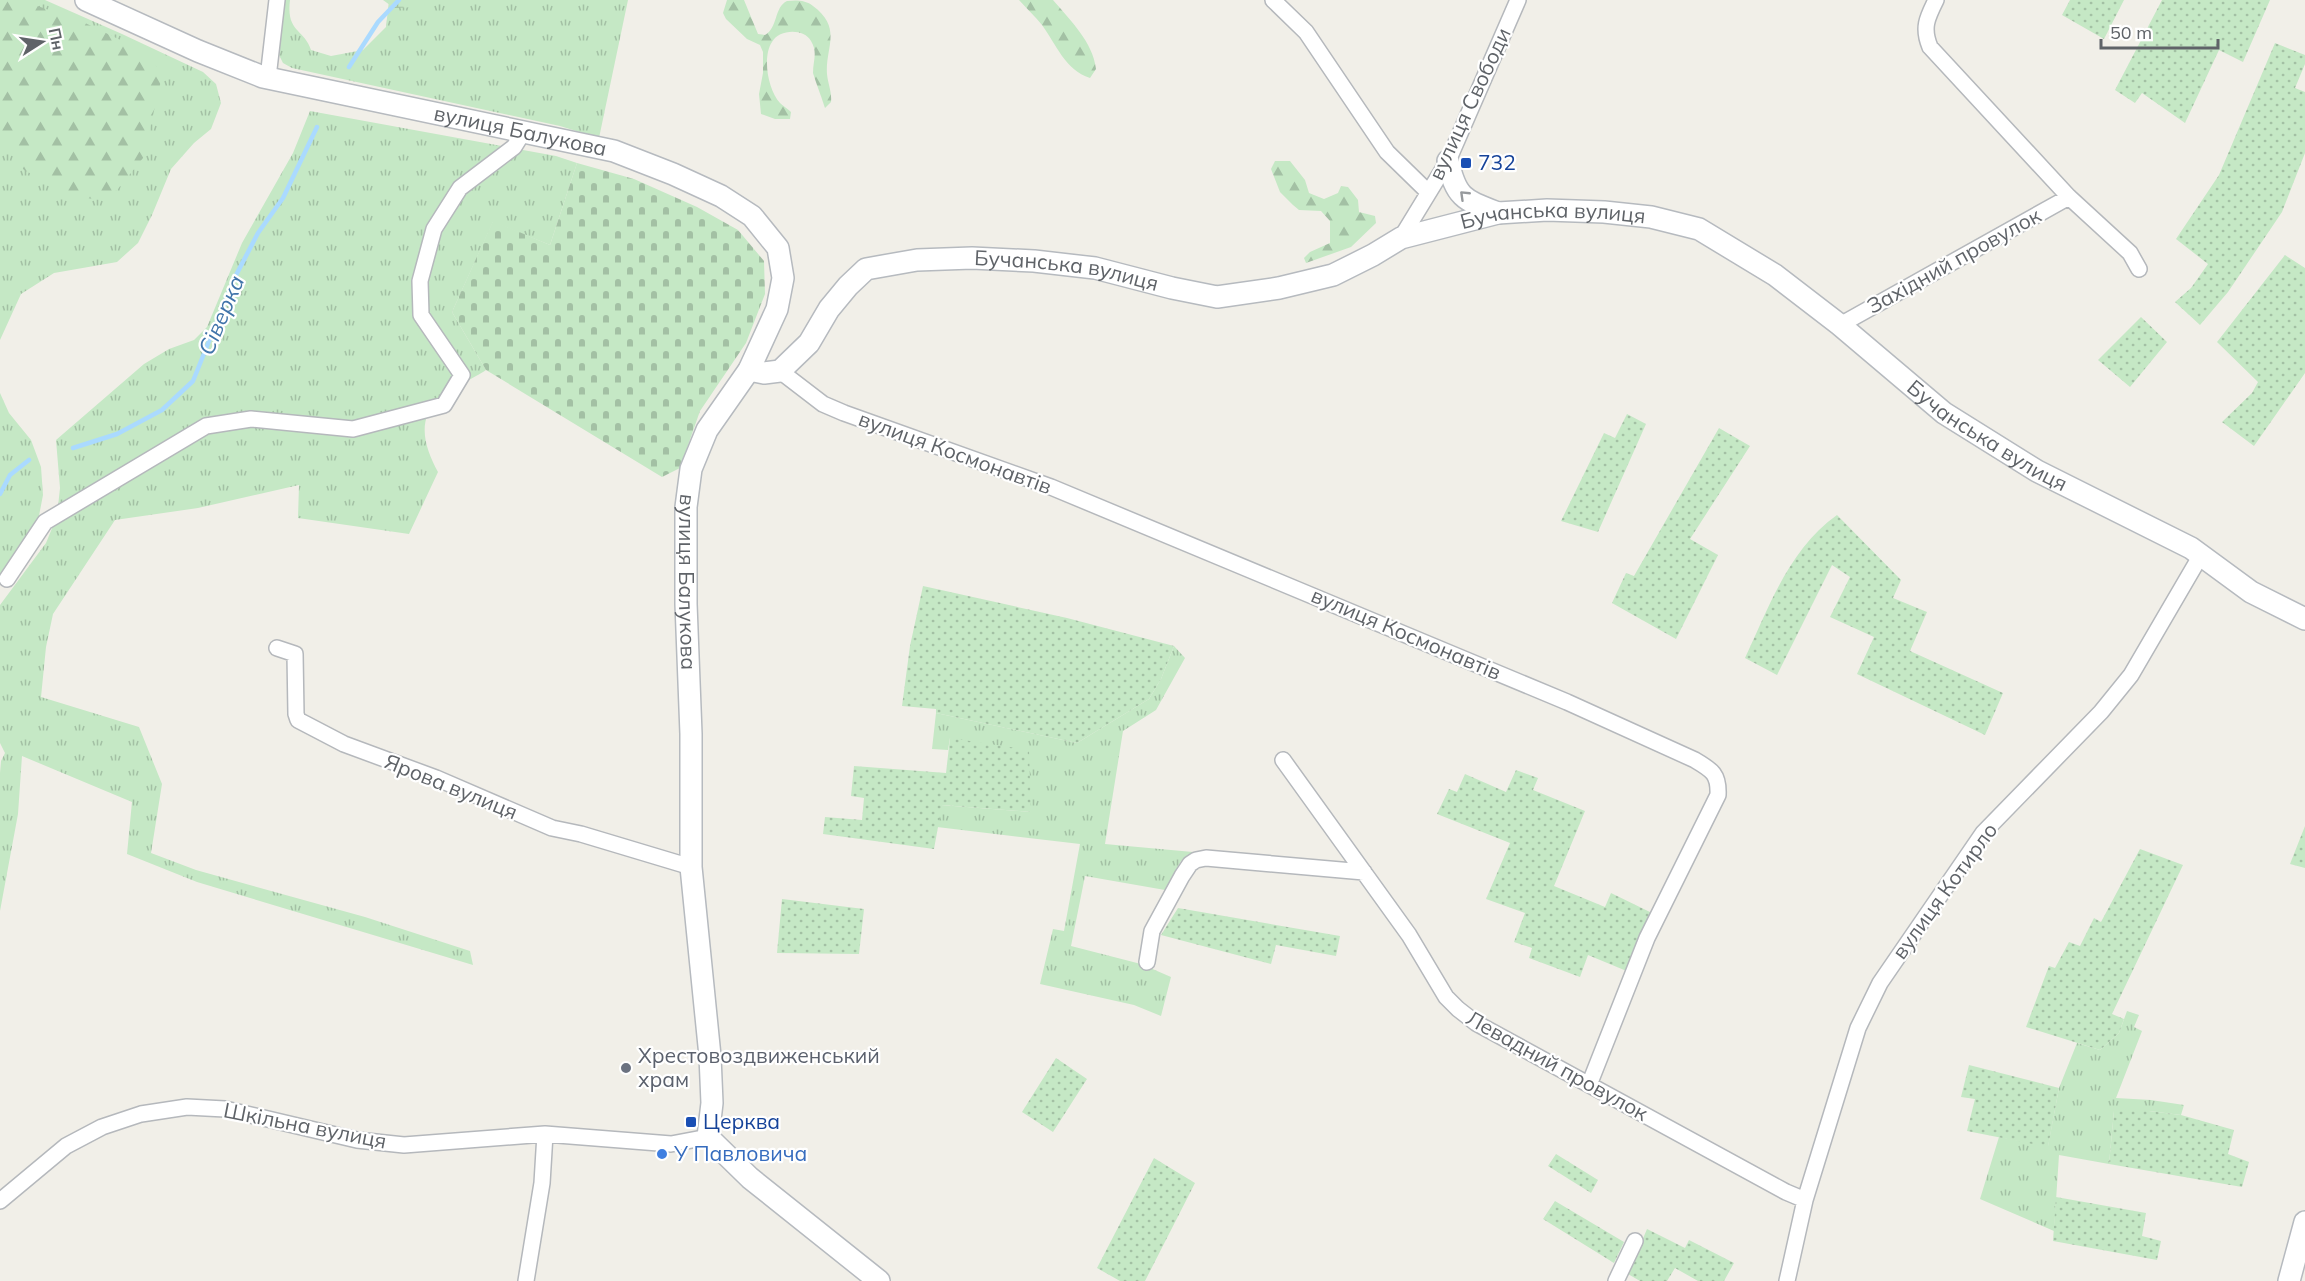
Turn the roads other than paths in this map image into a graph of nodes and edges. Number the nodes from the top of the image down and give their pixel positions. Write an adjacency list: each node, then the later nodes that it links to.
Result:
1 (86, 0): 6 (street, вулиця Балукова)
2 (277, 0): 6 (street)
3 (1273, 0): 9 (street)
4 (1518, 0): 8 (street, вулиця Свободи)
5 (1936, 0): 10 (street, Західний провулок)
6 (263, 77): 7 (street, вулиця Балукова)
7 (524, 131): 15 (street, вулиця Балукова); 18 (street)
8 (1448, 161): 9 (street, вулиця Свободи); 11 (street, one-way to 8)
9 (1428, 192): 12 (street, вулиця Свободи)
10 (2069, 197): 13 (street, Західний провулок); 14 (street, Західний провулок)
11 (1498, 213): 12 (street, Бучанська вулиця); 14 (street, Бучанська вулиця)
12 (1401, 238): 16 (street, Бучанська вулиця)
13 (2139, 269)
14 (1840, 325): 17 (street, Бучанська вулиця)
15 (749, 370): 16 (street); 22 (street, вулиця Балукова)
16 (780, 371): 25 (street, вулиця Космонавтів)
17 (2201, 555): 19 (street, Бучанська вулиця); 28 (street, вулиця Котирло)
18 (7, 579)
19 (2305, 619)
20 (277, 648): 22 (street, Ярова вулиця)
21 (1283, 760): 23 (street, Левадний провулок)
22 (691, 867): 27 (street, вулиця Балукова)
23 (1364, 872): 24 (street); 25 (street, Левадний провулок)
24 (1147, 962)
25 (1589, 1085): 28 (street, Левадний провулок)
26 (545, 1134): 27 (street, Шкільна вулиця); 29 (street, Шкільна вулиця); 32 (street)
27 (708, 1137): 33 (street)
28 (1805, 1200): 35 (street, вулиця Котирло)
29 (0, 1201)
30 (2305, 1222): 36 (street)
31 (1635, 1241): 34 (street)
32 (525, 1281)
33 (879, 1281)
34 (1616, 1281)
35 (1787, 1281)
36 (2289, 1281)

